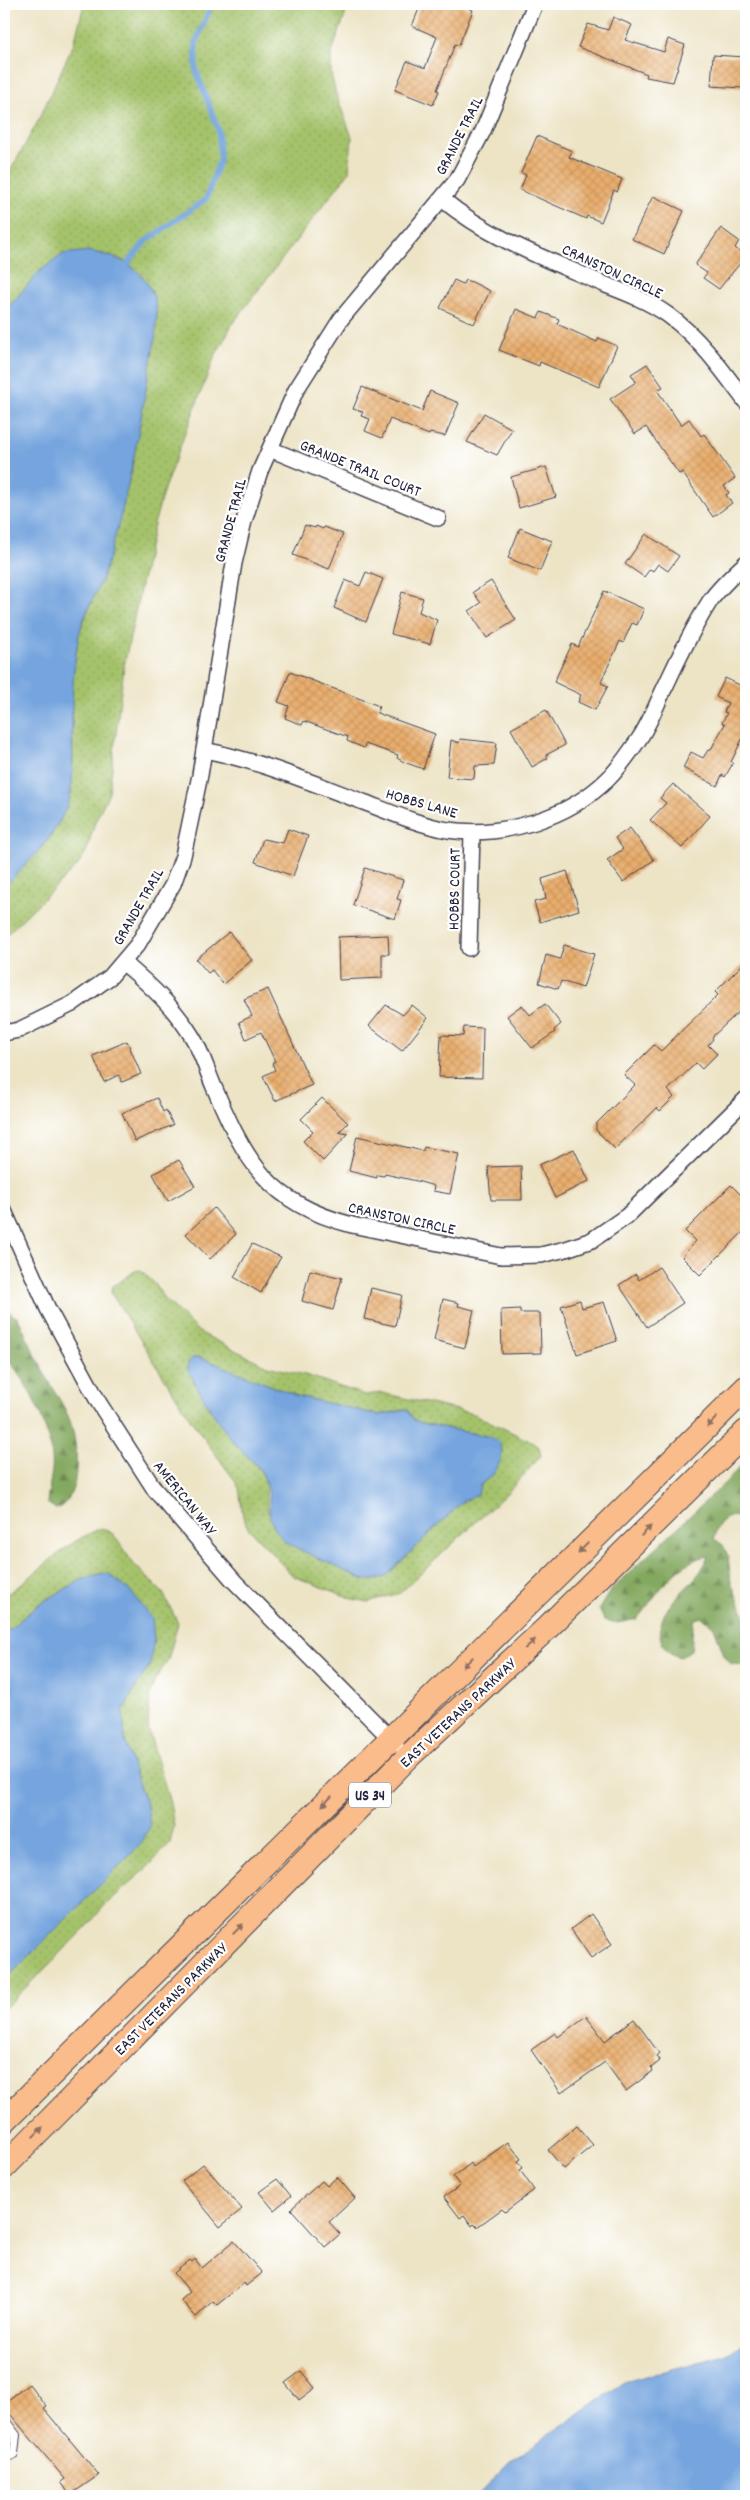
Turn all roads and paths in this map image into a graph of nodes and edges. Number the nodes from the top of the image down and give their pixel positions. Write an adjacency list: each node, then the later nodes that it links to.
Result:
1 (534, 4): 2 (street, GRANDE TRAIL)
2 (442, 199): 3 (street, CRANSTON CIRCLE); 4 (street, GRANDE TRAIL)
3 (746, 402)
4 (270, 449): 5 (street, GRANDE TRAIL COURT); 7 (street, GRANDE TRAIL)
5 (438, 518)
6 (746, 563): 8 (street, HOBBS LANE)
7 (204, 750): 8 (street, HOBBS LANE); 10 (street, GRANDE TRAIL)
8 (472, 832): 9 (street, HOBBS COURT)
9 (469, 948)
10 (124, 963): 11 (street, GRANDE TRAIL); 12 (street, CRANSTON CIRCLE)
11 (4, 1033)
12 (746, 1099)
13 (4, 1211): 16 (street, AMERICAN WAY)
14 (746, 1388): 16 (main road, EAST VETERANS PARKWAY / US 34, one-way to 16)
15 (746, 1432): 17 (main road, EAST VETERANS PARKWAY / US 34, one-way to 15)
16 (391, 1738): 17 (street, AMERICAN WAY); 18 (main road, EAST VETERANS PARKWAY / US 34, one-way to 18)
17 (409, 1756): 19 (main road, EAST VETERANS PARKWAY / US 34, one-way to 17)
18 (4, 2122)
19 (4, 2167)
20 (4, 2419): 21 (lane)
21 (4, 2460)

